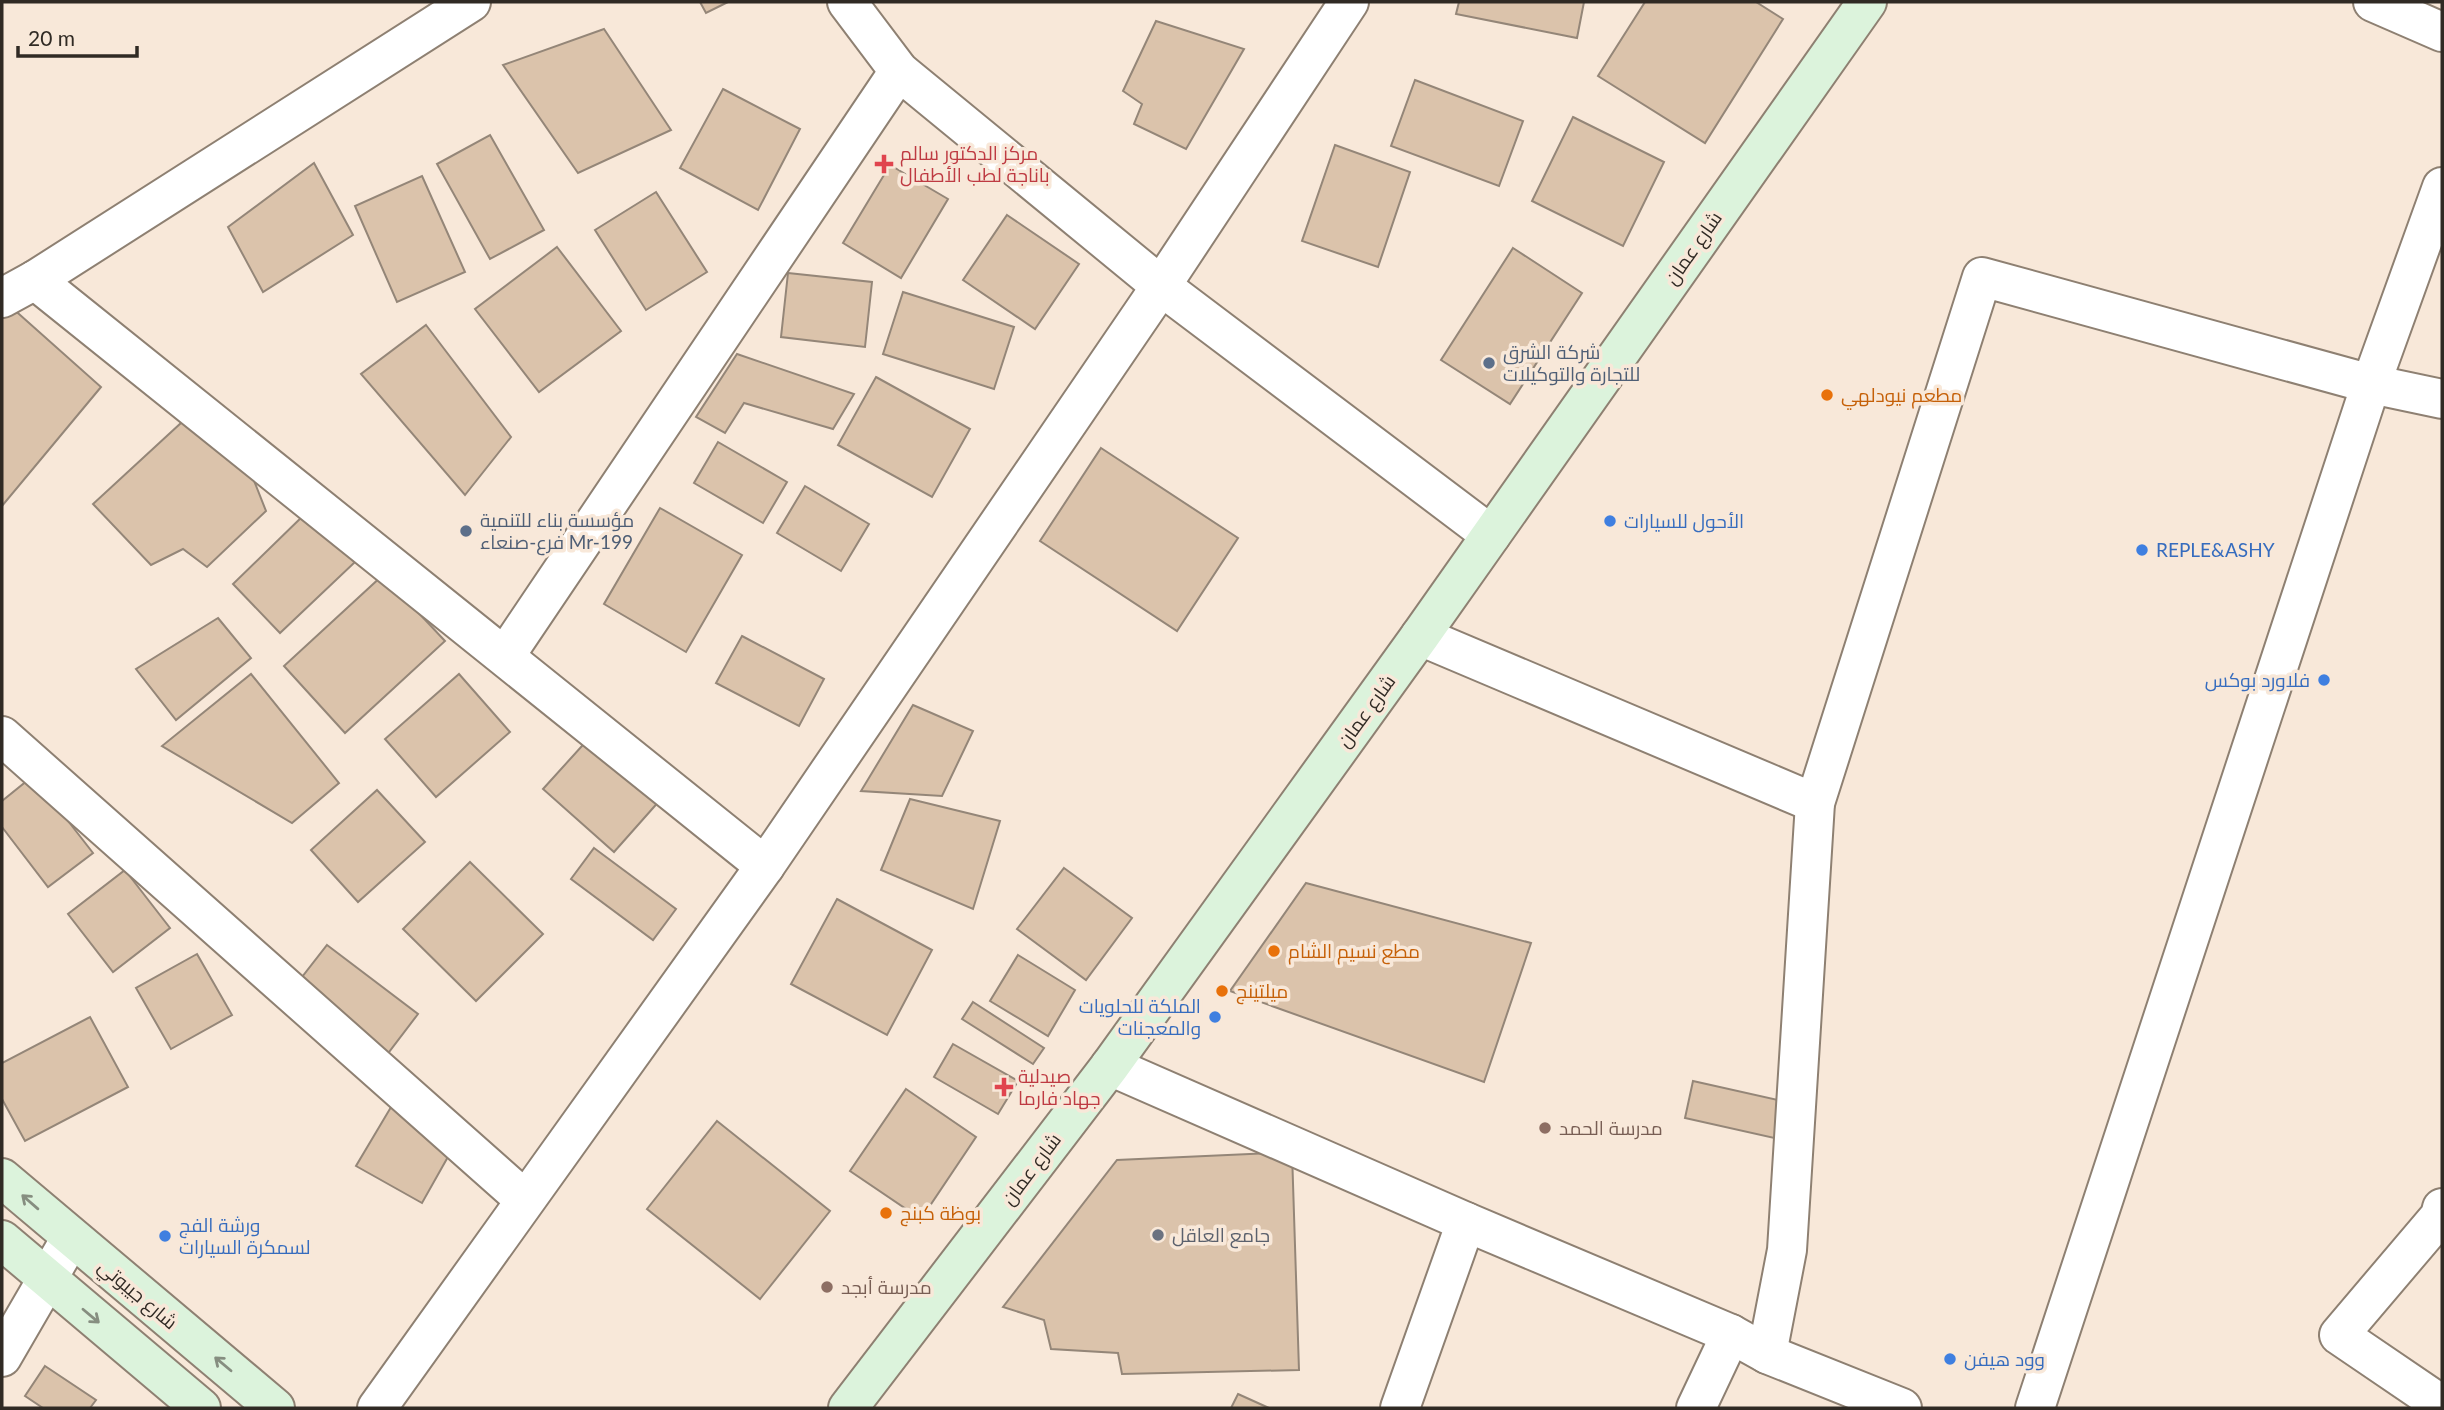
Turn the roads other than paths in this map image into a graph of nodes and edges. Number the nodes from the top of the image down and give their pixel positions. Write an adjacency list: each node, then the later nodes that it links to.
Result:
1 (471, 2): 9 (street)
2 (847, 2): 7 (street)
3 (1349, 2): 10 (street)
4 (1867, 2): 14 (street, شارع عمان)
5 (2373, 2): 6 (street)
6 (2442, 32)
7 (899, 71): 10 (street); 16 (street)
8 (2442, 187): 12 (street)
9 (35, 279): 11 (street); 16 (street)
10 (1161, 286): 14 (street); 19 (street)
11 (2, 298)
12 (2371, 384): 13 (street); 18 (street); 39 (street)
13 (2442, 399)
14 (1491, 535): 15 (street, شارع عمان)
15 (1420, 636): 18 (street); 20 (street, شارع عمان)
16 (505, 656): 19 (street)
17 (2, 736): 22 (street)
18 (1815, 803): 29 (street)
19 (765, 866): 22 (street)
20 (1110, 1066): 24 (street); 35 (street, شارع عمان)
21 (2, 1178): 25 (street, شارع جيبوتي, one-way to 21)
22 (525, 1199): 34 (street)
23 (2442, 1208): 31 (street)
24 (1466, 1222): 28 (street); 36 (street)
25 (71, 1238): 27 (street); 33 (street, شارع جيبوتي, one-way to 25)
26 (2, 1240): 27 (street)
27 (46, 1278): 30 (street); 32 (street, one-way to 32)
28 (1731, 1334): 29 (street); 37 (street)
29 (1767, 1354): 38 (street)
30 (2, 1357)
31 (2442, 1405)
32 (201, 1408)
33 (275, 1408)
34 (377, 1408)
35 (848, 1408)
36 (1400, 1408)
37 (1696, 1408)
38 (1902, 1408)
39 (2035, 1408)

